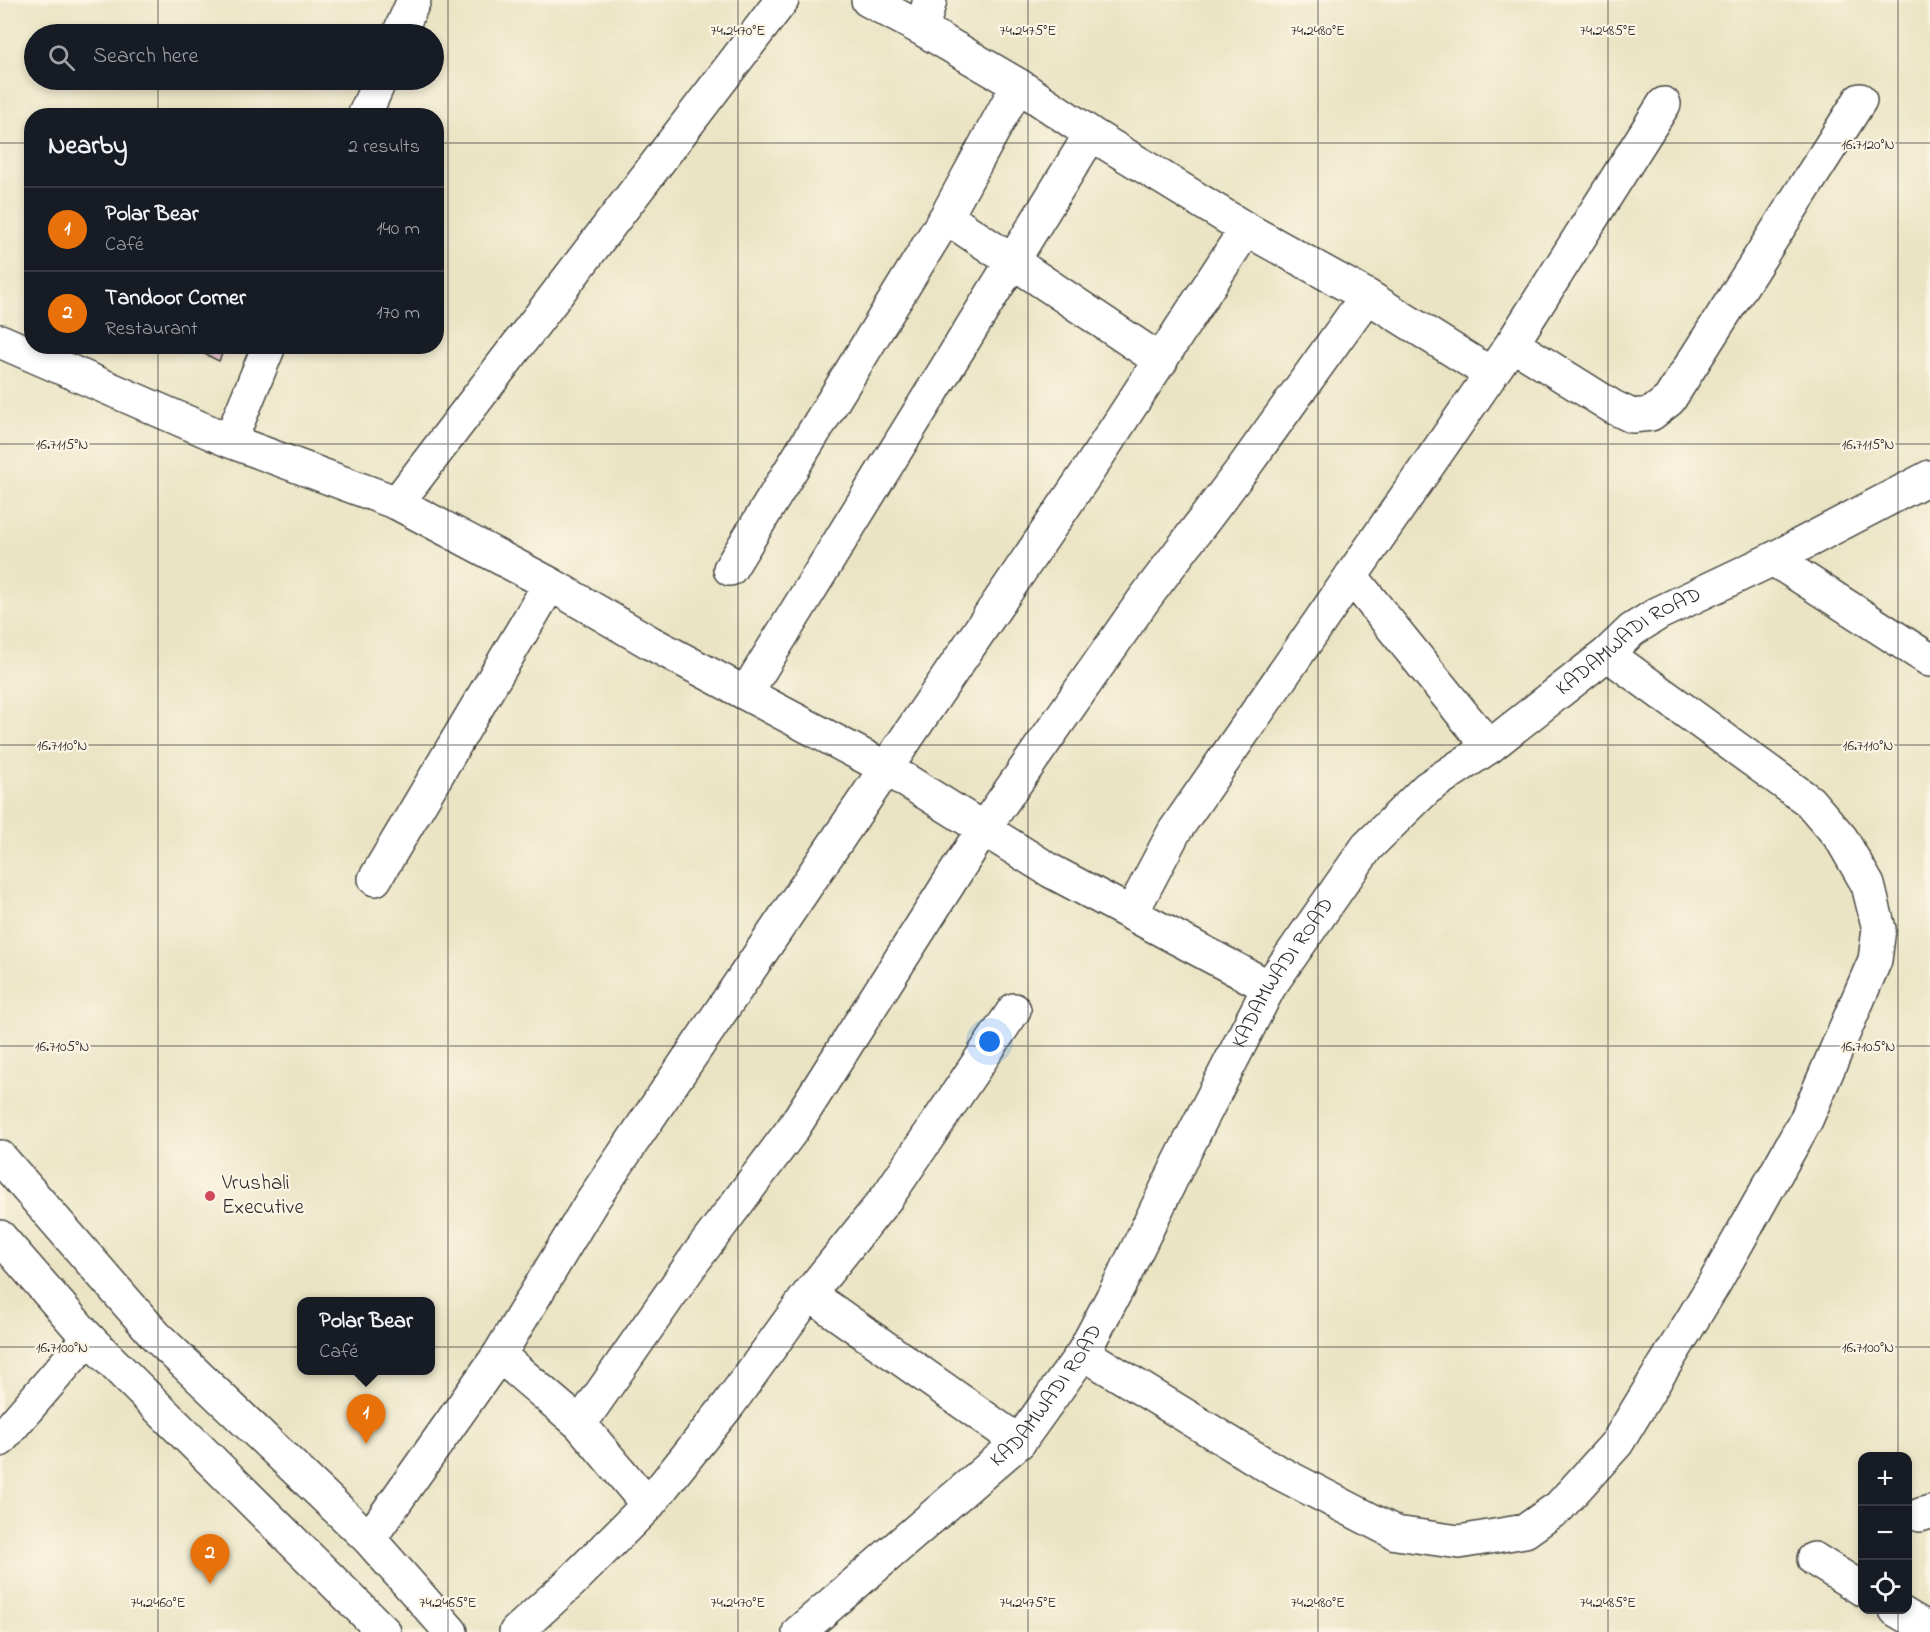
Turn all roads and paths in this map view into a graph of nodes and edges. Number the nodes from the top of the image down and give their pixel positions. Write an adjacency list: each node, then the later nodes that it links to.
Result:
1 (414, 0): 5 (street)
2 (782, 0): 25 (street)
3 (868, 0): 4 (street)
4 (926, 15): 6 (street)
5 (403, 24)
6 (1018, 85): 11 (street); 12 (street)
7 (376, 90): 10 (street)
8 (1860, 100): 17 (street)
9 (1664, 104): 17 (street)
10 (368, 108)
11 (1091, 134): 13 (street); 14 (street)
12 (946, 217): 14 (street); 27 (street)
13 (1246, 229): 15 (street); 21 (street)
14 (1011, 261): 21 (street); 32 (street)
15 (1367, 296): 22 (street); 35 (street)
16 (0, 341): 18 (street)
17 (1512, 344): 22 (street)
18 (24, 351)
19 (30, 354): 23 (street)
20 (266, 354): 23 (street)
21 (1161, 361): 34 (street)
22 (1491, 374): 28 (street)
23 (230, 441): 25 (street)
24 (1930, 477): 26 (street, KADAMWADI ROAD)
25 (397, 503): 29 (street)
26 (1773, 559): 30 (street, KADAMWADI ROAD); 31 (street)
27 (730, 569)
28 (1351, 576): 33 (street); 37 (street)
29 (550, 584): 32 (street); 36 (street)
30 (1607, 654): 33 (street, KADAMWADI ROAD); 44 (street)
31 (1930, 660)
32 (746, 693): 34 (street)
33 (1489, 747): 38 (street, KADAMWADI ROAD)
34 (886, 768): 35 (street); 45 (street)
35 (984, 828): 37 (street); 46 (street)
36 (375, 879)
37 (1131, 914): 38 (street)
38 (1269, 987): 44 (street, KADAMWADI ROAD)
39 (1014, 1010): 42 (street)
40 (0, 1157): 50 (street)
41 (0, 1237): 43 (street)
42 (809, 1294): 48 (street); 49 (street)
43 (88, 1338): 47 (street); 55 (street)
44 (1083, 1353): 48 (street, KADAMWADI ROAD)
45 (499, 1354): 46 (street); 50 (street)
46 (580, 1424): 49 (street)
47 (0, 1440)
48 (1019, 1442): 58 (street, KADAMWADI ROAD)
49 (648, 1505): 57 (street)
50 (369, 1539): 56 (street)
51 (1814, 1559): 52 (street)
52 (1858, 1586)
53 (1903, 1614): 54 (street)
54 (1930, 1630)
55 (384, 1632)
56 (452, 1632)
57 (516, 1632)
58 (799, 1632)

